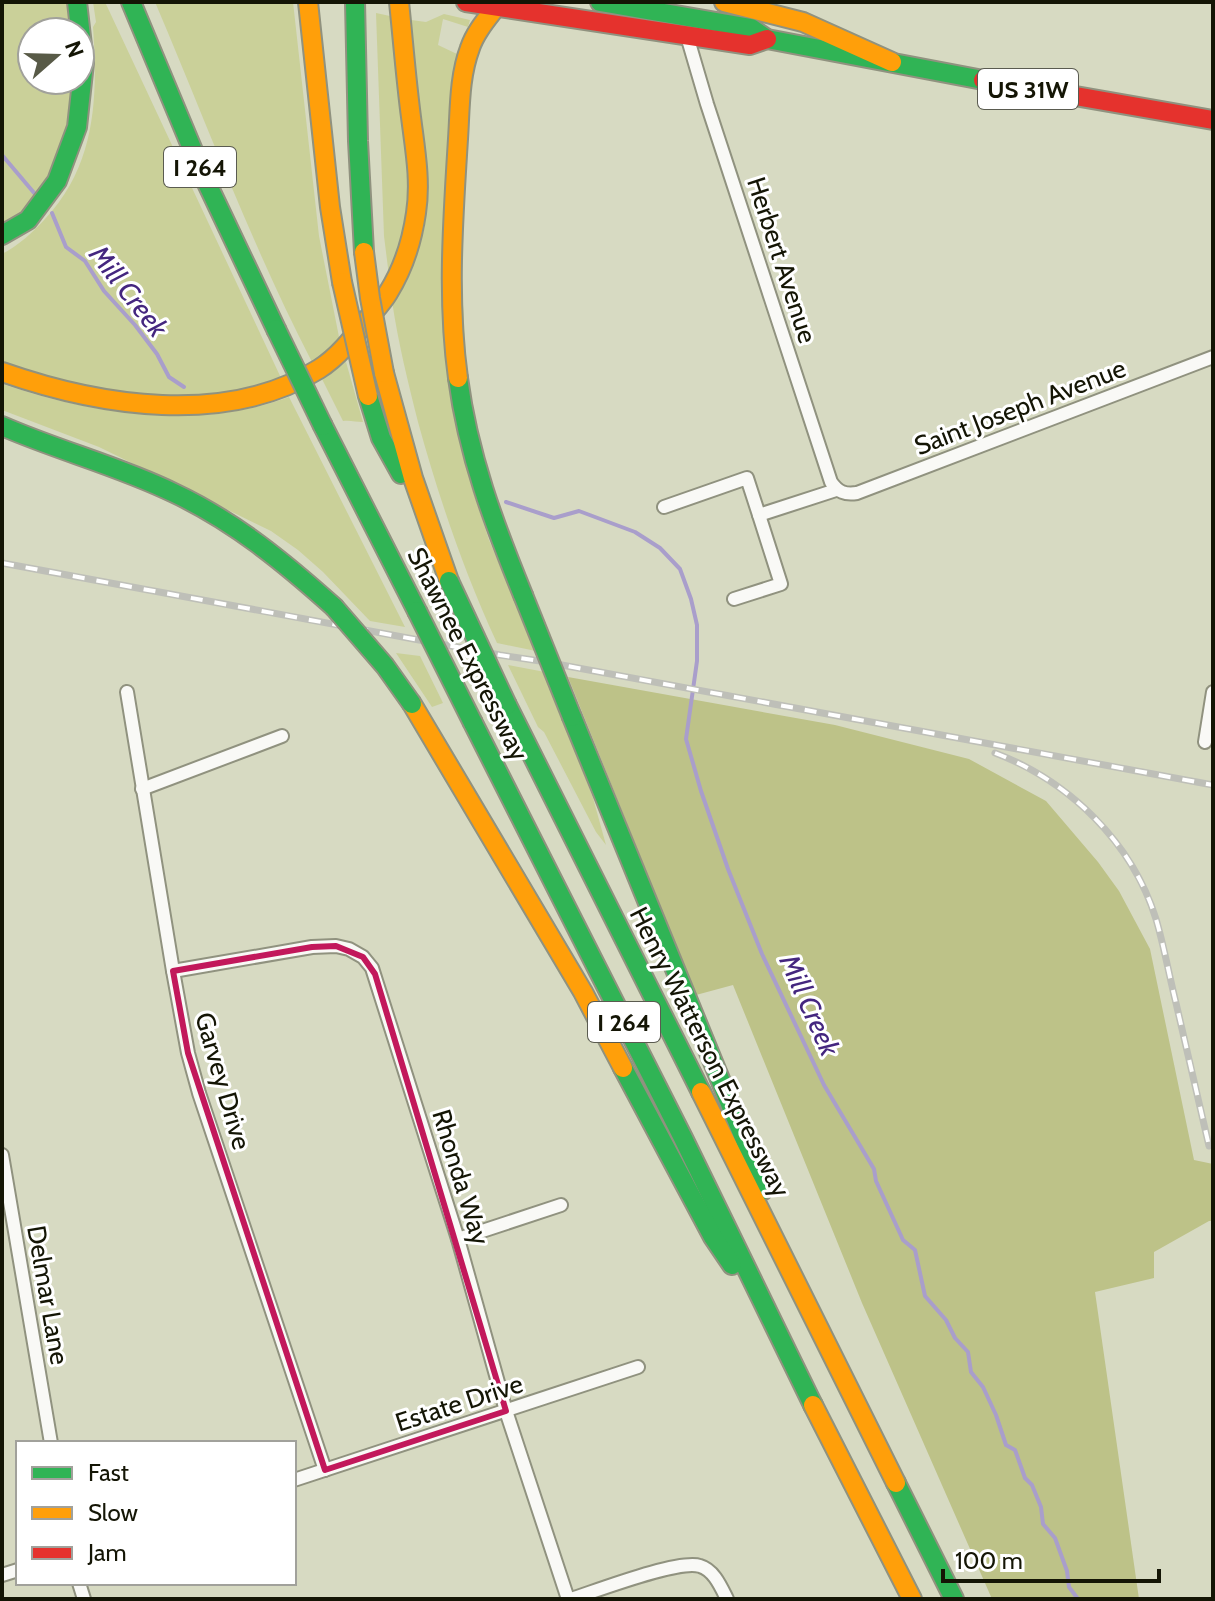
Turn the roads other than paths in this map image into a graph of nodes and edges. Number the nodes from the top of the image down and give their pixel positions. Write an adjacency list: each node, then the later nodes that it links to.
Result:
1 (77, 2): 14 (main road)
2 (131, 2): 33 (main road, Shawnee Expressway / I 264, bridge)
3 (355, 2): 21 (main road, Shawnee Expressway / I 264, bridge)
4 (466, 2): 8 (main road, US 31W)
5 (600, 2): 11 (main road, US 31W)
6 (724, 2): 12 (main road)
7 (308, 3): 21 (main road, bridge)
8 (496, 7): 10 (main road, US 31W); 32 (main road, bridge)
9 (400, 10): 16 (main road)
10 (687, 36): 11 (main road, US 31W); 18 (street, Herbert Avenue)
11 (767, 39): 12 (main road, US 31W)
12 (892, 62): 13 (main road, US 31W)
13 (1213, 120)
14 (2, 235)
15 (1213, 357): 18 (street, Saint Joseph Avenue)
16 (2, 372)
17 (2, 426): 33 (main road, bridge)
18 (839, 491): 20 (street, Saint Joseph Avenue)
19 (664, 507): 20 (street)
20 (759, 515): 22 (street)
21 (428, 524): 32 (main road, Henry Watterson Expressway / I 264, bridge)
22 (734, 599)
23 (127, 692): 27 (street, Garvey Drive)
24 (1213, 692): 26 (street)
25 (282, 736): 27 (street)
26 (1205, 742)
27 (142, 789): 28 (street, Garvey Drive)
28 (173, 971): 31 (street, Rhonda Way); 37 (street, Garvey Drive)
29 (2, 1155): 36 (street, Delmar Lane)
30 (561, 1205): 31 (street)
31 (458, 1239): 35 (street, Rhonda Way)
32 (784, 1256): 42 (main road, Henry Watterson Expressway / I 264)
33 (772, 1322): 41 (main road, I 264)
34 (638, 1367): 35 (street, Estate Drive)
35 (506, 1411): 37 (street, Estate Drive); 39 (street, Rhonda Way)
36 (51, 1441)
37 (325, 1470): 38 (street, Estate Drive)
38 (296, 1479)
39 (570, 1599): 40 (street)
40 (727, 1599)
41 (912, 1599)
42 (954, 1599)

